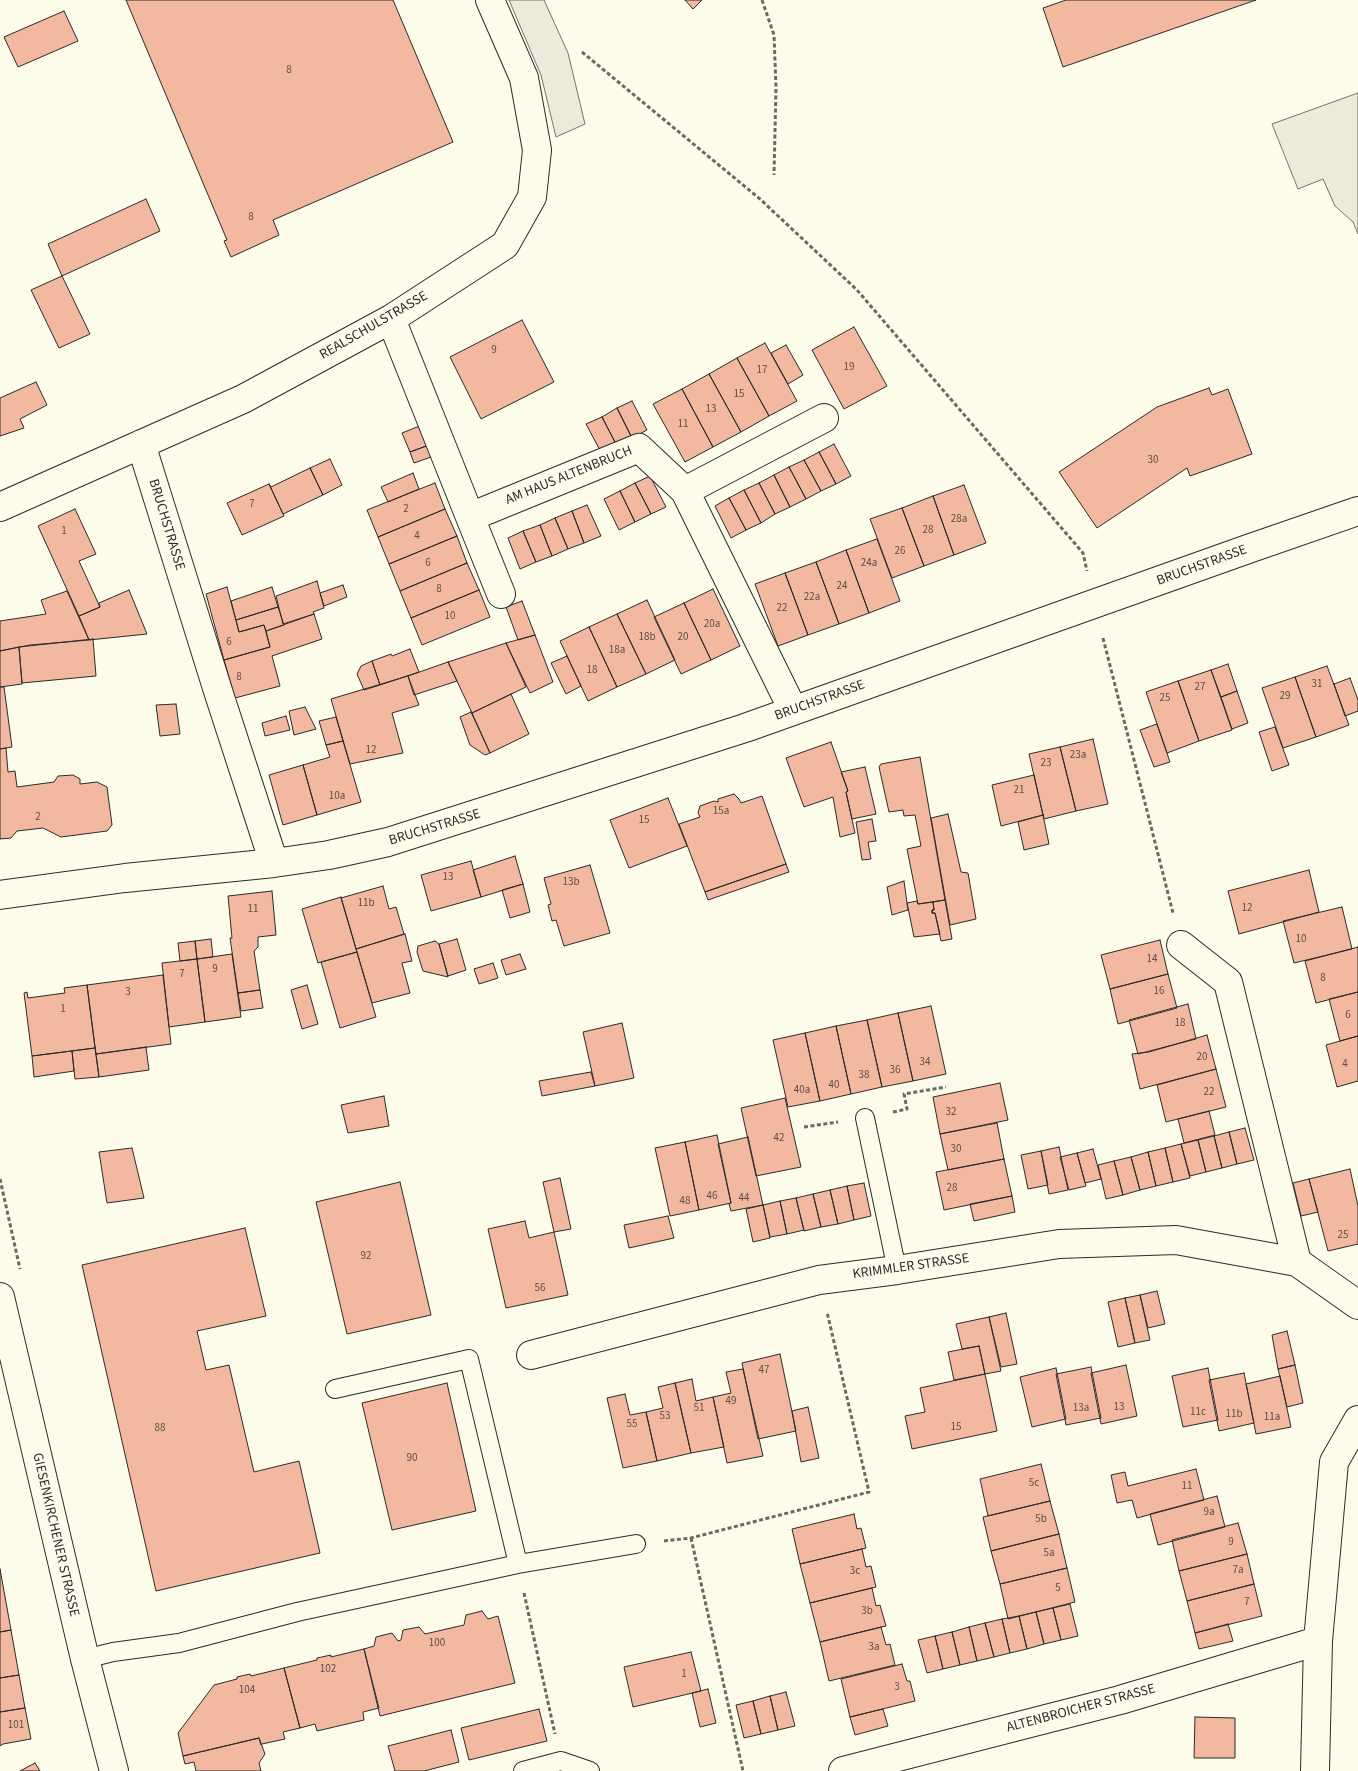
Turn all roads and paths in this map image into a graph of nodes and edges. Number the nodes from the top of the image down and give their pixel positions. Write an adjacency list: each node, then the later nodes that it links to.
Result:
1 (490, 0): 5 (street, REALSCHULSTRASSE)
2 (762, 0): 4 (path)
3 (582, 52): 13 (path)
4 (774, 176)
5 (391, 319): 7 (street, REALSCHULSTRASSE); 11 (street)
6 (824, 418): 8 (street)
7 (141, 444): 9 (street, REALSCHULSTRASSE); 15 (street, BRUCHSTRASSE)
8 (685, 490): 11 (street, AM HAUS ALTENBRUCH); 14 (street, AM HAUS ALTENBRUCH)
9 (0, 507)
10 (1358, 511): 13 (street, BRUCHSTRASSE)
11 (470, 517): 12 (street)
12 (501, 594)
13 (1095, 604): 14 (street, BRUCHSTRASSE); 17 (path)
14 (793, 710): 15 (street, BRUCHSTRASSE)
15 (274, 863): 16 (street, BRUCHSTRASSE)
16 (0, 895)
17 (1181, 945): 20 (street)
18 (865, 1118): 21 (lane)
19 (0, 1179): 22 (path)
20 (1297, 1262): 21 (street, KRIMMLER STRASSE); 25 (street, KRIMMLER STRASSE)
21 (897, 1270): 23 (street, KRIMMLER STRASSE)
22 (21, 1272)
23 (819, 1280): 26 (street, KRIMMLER STRASSE); 37 (path)
24 (0, 1297): 32 (street, GIESENKIRCHENER STRASSE)
25 (1358, 1305)
26 (531, 1355)
27 (335, 1389): 30 (lane)
28 (1358, 1420): 31 (street)
29 (636, 1544): 30 (lane)
30 (518, 1564): 32 (lane); 33 (path)
31 (1318, 1640): 38 (street, ALTENBROICHER STRASSE); 39 (street)
32 (85, 1659): 34 (street, GIESENKIRCHENER STRASSE)
33 (561, 1761): 35 (lane); 36 (lane)
34 (114, 1771)
35 (523, 1771)
36 (590, 1771)
37 (743, 1771)
38 (843, 1771)
39 (1315, 1771)

